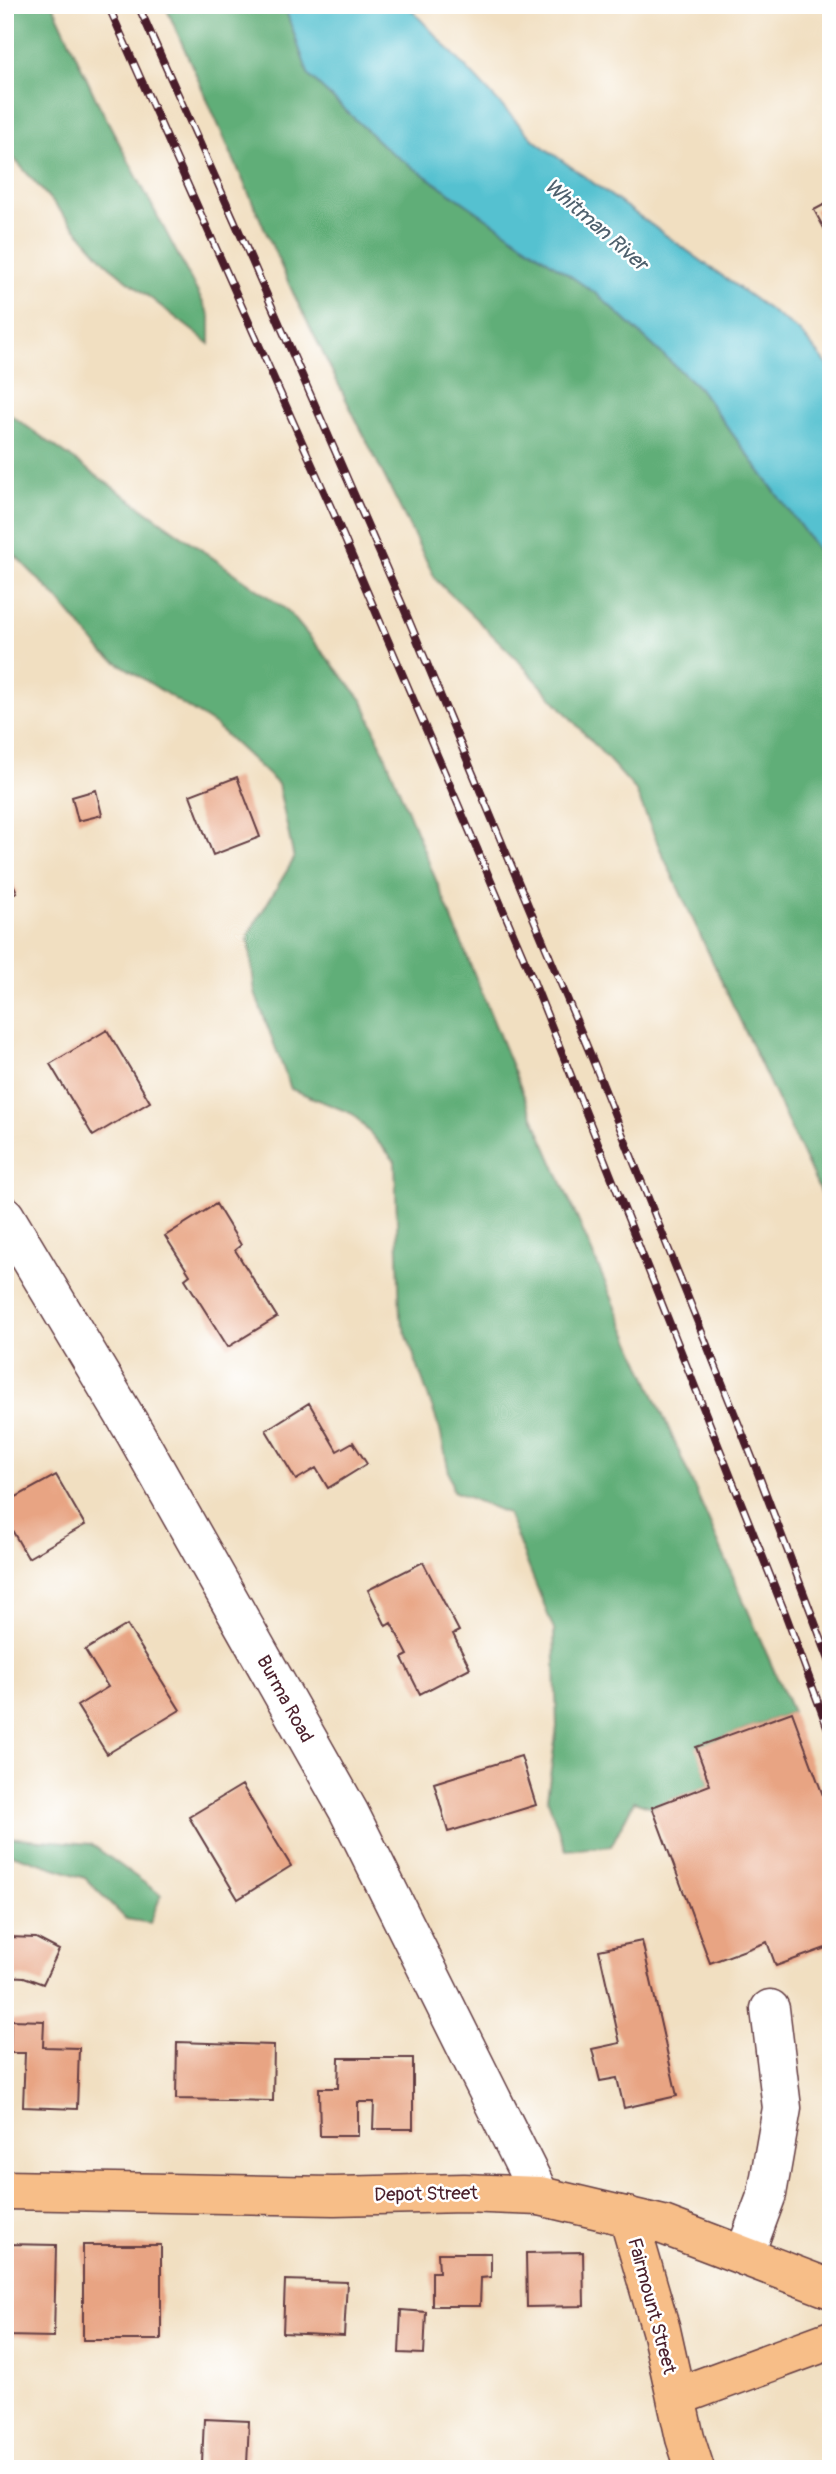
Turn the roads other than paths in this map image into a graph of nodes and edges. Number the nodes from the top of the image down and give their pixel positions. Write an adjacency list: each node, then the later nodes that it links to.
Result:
1 (5, 1216): 4 (street, Burma Road)
2 (770, 2009): 6 (street)
3 (5, 2190): 4 (main road, Depot Street)
4 (540, 2196): 5 (main road, Depot Street)
5 (628, 2216): 6 (main road, Depot Street); 9 (main road, Fairmount Street)
6 (744, 2256): 7 (main road, Depot Street)
7 (831, 2290)
8 (831, 2340): 9 (main road, Fairmount Street)
9 (676, 2397): 10 (main road, Fairmount Street)
10 (695, 2469)

